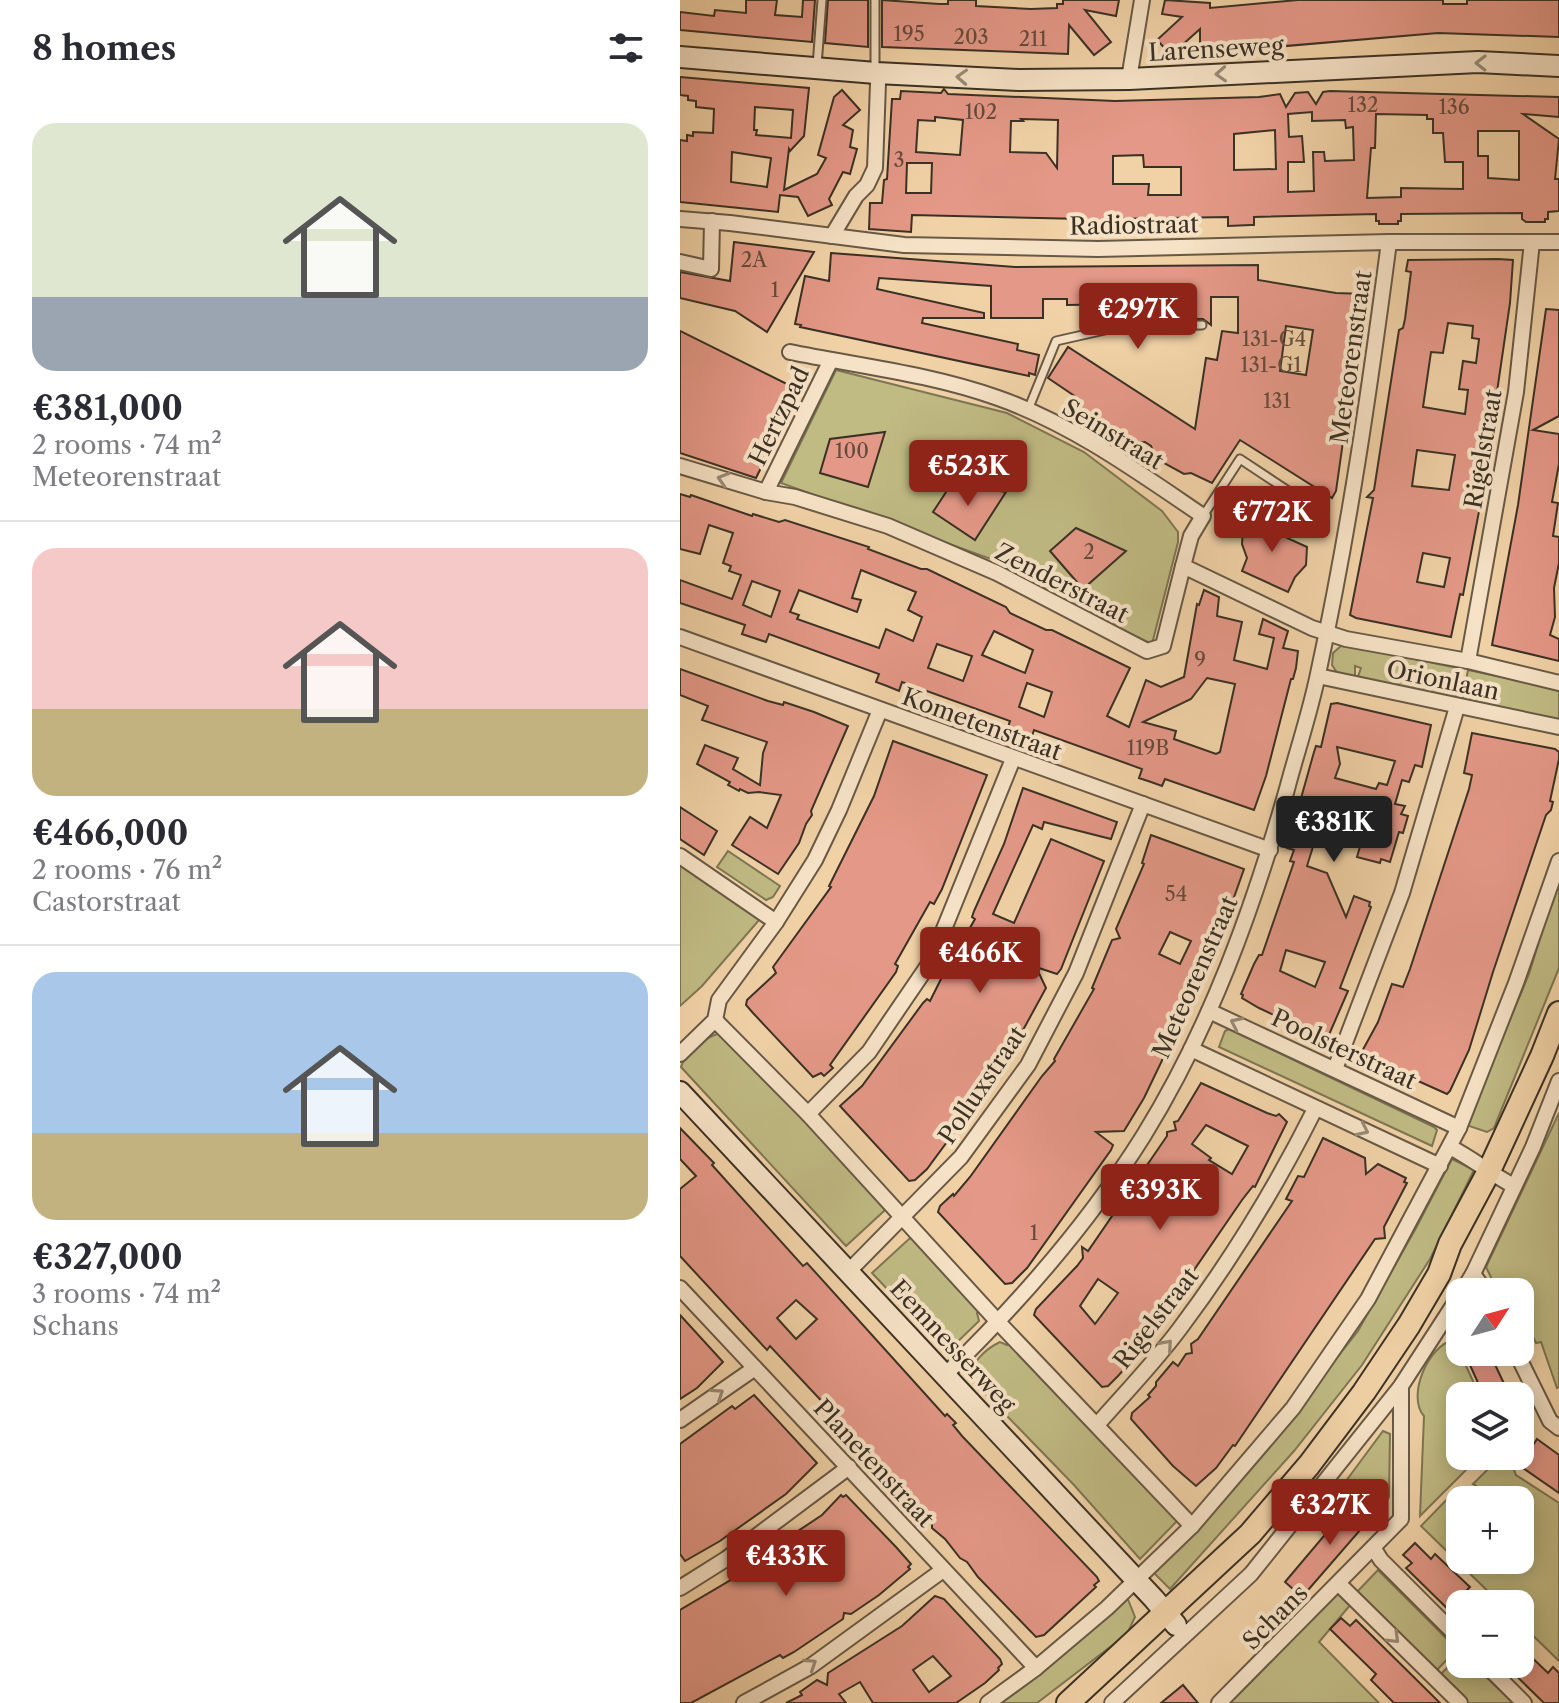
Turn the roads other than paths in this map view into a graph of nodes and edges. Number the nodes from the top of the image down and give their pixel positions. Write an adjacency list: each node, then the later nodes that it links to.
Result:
1 (822, 0): 6 (lane)
2 (875, 0): 7 (lane)
3 (1142, 0): 8 (street)
4 (680, 57): 6 (street, Larenseweg)
5 (1559, 66): 8 (street, Larenseweg, one-way to 8)
6 (816, 68): 7 (street, Larenseweg)
7 (875, 68): 8 (street, Larenseweg, one-way to 7); 11 (street)
8 (1129, 79)
9 (680, 219): 10 (street, Radiostraat)
10 (712, 221): 11 (street, Radiostraat); 15 (street)
11 (832, 236): 12 (street, Radiostraat)
12 (1389, 242): 13 (street, Radiostraat); 25 (street, Meteorenstraat)
13 (1532, 242): 14 (street, Radiostraat); 27 (street, Rigelstraat)
14 (1559, 242)
15 (680, 262)
16 (1202, 325): 19 (lane)
17 (790, 352): 18 (street, Seinstraat)
18 (831, 360): 19 (street, Seinstraat); 21 (street, Hertzpad)
19 (1028, 410): 23 (street, Seinstraat)
20 (680, 466): 21 (street, Zenderstraat, one-way to 20)
21 (766, 492): 24 (street, Zenderstraat)
22 (1320, 512): 23 (lane)
23 (1203, 516): 24 (street)
24 (1183, 566): 25 (street)
25 (1326, 633): 27 (street, Orionlaan); 28 (street, Meteorenstraat)
26 (680, 637): 31 (street, Kometenstraat)
27 (1468, 661): 29 (street, Orionlaan)
28 (1318, 676): 30 (street, Orionlaan); 35 (street, Meteorenstraat)
29 (1559, 683)
30 (1457, 707): 32 (street, Orionlaan); 44 (street)
31 (880, 710): 33 (street, Kometenstraat); 38 (street)
32 (1559, 727)
33 (1013, 759): 34 (street, Kometenstraat); 48 (street)
34 (1143, 804): 35 (street, Kometenstraat); 53 (street, Polluxstraat)
35 (1270, 850): 39 (street, Meteorenstraat)
36 (680, 856): 38 (street)
37 (1559, 861): 49 (street)
38 (776, 922): 41 (street)
39 (1209, 1011): 42 (street, Meteorenstraat); 44 (street, Poolsterstraat, one-way to 39)
40 (1559, 1013): 52 (main road)
41 (715, 1020): 43 (street); 48 (street, Eemnesserweg)
42 (1191, 1049): 47 (street); 60 (street, Meteorenstraat)
43 (680, 1054)
44 (1335, 1069): 49 (street, Poolsterstraat)
45 (1559, 1081): 52 (street)
46 (680, 1092): 54 (street, Eemnesserweg)
47 (1315, 1109): 51 (street, one-way to 51); 66 (street, Rigelstraat, one-way to 47)
48 (808, 1114): 53 (street, Eemnesserweg)
49 (1459, 1128): 50 (street)
50 (1450, 1147): 51 (street); 52 (street)
51 (1440, 1166): 69 (street)
52 (1501, 1179): 55 (street); 75 (main road)
53 (903, 1216): 54 (street, Polluxstraat); 60 (street, Eemnesserweg)
54 (848, 1272): 63 (street, Eemnesserweg)
55 (1473, 1274): 56 (street); 57 (street)
56 (1470, 1278)
57 (1476, 1278)
58 (680, 1288): 62 (street, Planetenstraat)
59 (1446, 1316): 64 (street)
60 (999, 1323): 63 (street, Meteorenstraat); 66 (street, Eemnesserweg)
61 (1523, 1366): 67 (street)
62 (755, 1368): 65 (street, one-way to 62); 68 (street, Planetenstraat)
63 (945, 1375): 72 (street, Eemnesserweg)
64 (1401, 1386): 70 (street, Schans); 75 (street)
65 (680, 1420)
66 (1097, 1425): 69 (street, Eemnesserweg)
67 (1559, 1428)
68 (849, 1467): 71 (street, Planetenstraat); 74 (street)
69 (1192, 1526): 72 (street)
70 (1374, 1549): 73 (street, Schans); 76 (street)
71 (943, 1570): 77 (street, Planetenstraat); 79 (street, one-way to 71)
72 (1136, 1580): 75 (street, Eemnesserweg); 77 (street)
73 (1339, 1584): 84 (street, Schans); 85 (street, one-way to 85)
74 (680, 1588)
75 (1176, 1625): 81 (main road); 82 (main road); 83 (street)
76 (1446, 1625)
77 (1036, 1668): 80 (street)
78 (1499, 1678): 86 (street)
79 (744, 1703)
80 (988, 1703)
81 (1068, 1703)
82 (1075, 1703)
83 (1112, 1703)
84 (1219, 1703)
85 (1460, 1703)
86 (1524, 1703)

